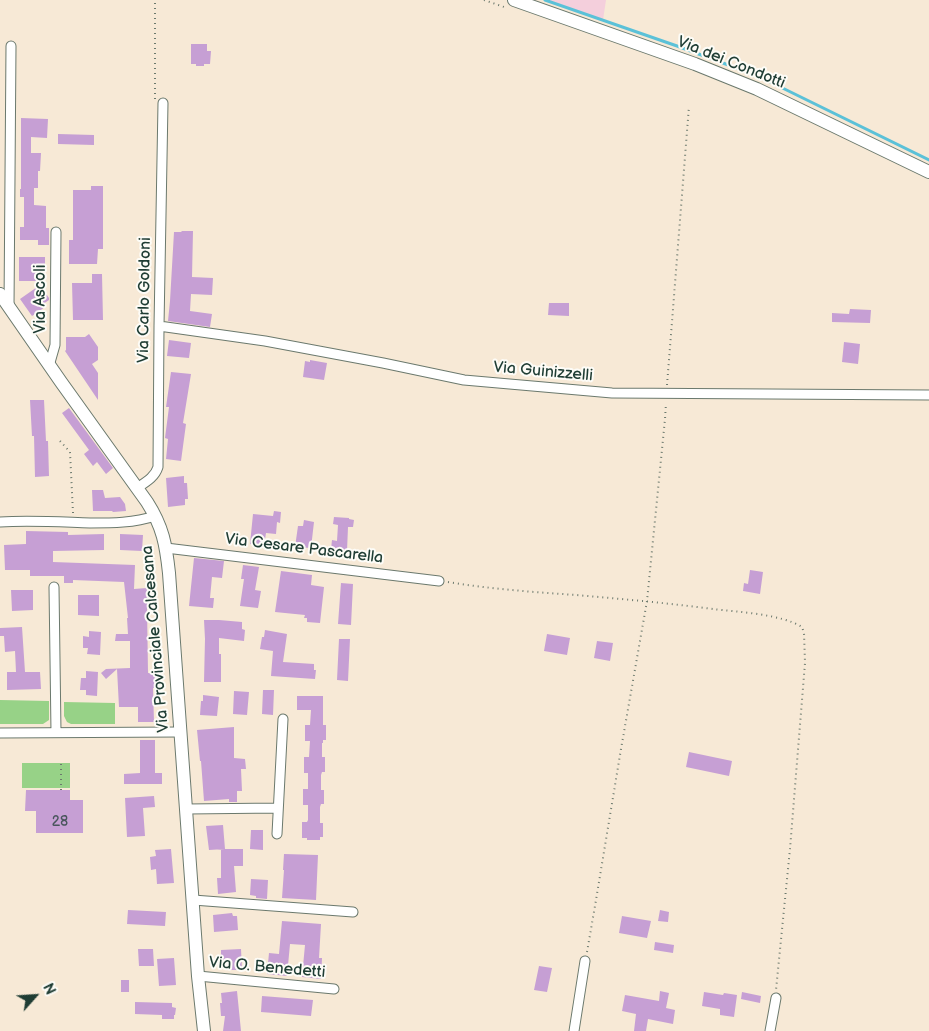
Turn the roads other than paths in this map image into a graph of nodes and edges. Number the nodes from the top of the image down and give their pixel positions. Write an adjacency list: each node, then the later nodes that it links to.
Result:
1 (513, 5): 4 (main road, Via dei Condotti)
2 (11, 46): 7 (street)
3 (163, 103): 8 (street, Via Carlo Goldoni)
4 (929, 172)
5 (56, 232): 9 (street, Via Ascoli)
6 (0, 294): 7 (main road, Via Provinciale Calcesana)
7 (9, 308): 9 (main road, Via Provinciale Calcesana)
8 (159, 326): 10 (street, Via Guinizzelli); 11 (street, Via Carlo Goldoni)
9 (50, 366): 11 (main road, Via Provinciale Calcesana)
10 (929, 395)
11 (137, 488): 12 (main road, Via Provinciale Calcesana)
12 (155, 516): 13 (street); 14 (main road, Via Provinciale Calcesana)
13 (0, 522)
14 (166, 548): 15 (street, Via Cesare Pascarella); 19 (main road, Via Provinciale Calcesana)
15 (439, 581)
16 (54, 587): 18 (street)
17 (283, 719): 21 (street)
18 (56, 732): 19 (street); 20 (street)
19 (180, 732): 22 (main road, Via Provinciale Calcesana)
20 (0, 733)
21 (278, 808): 22 (street); 23 (street)
22 (187, 809): 24 (main road, Via Provinciale Calcesana)
23 (276, 834)
24 (193, 900): 25 (street); 27 (main road, Via Provinciale Calcesana)
25 (353, 912)
26 (585, 961): 31 (street)
27 (198, 976): 28 (street, Via O. Benedetti); 30 (main road, Via Provinciale Calcesana)
28 (334, 989)
29 (776, 998): 32 (street)
30 (204, 1031)
31 (574, 1031)
32 (770, 1031)

